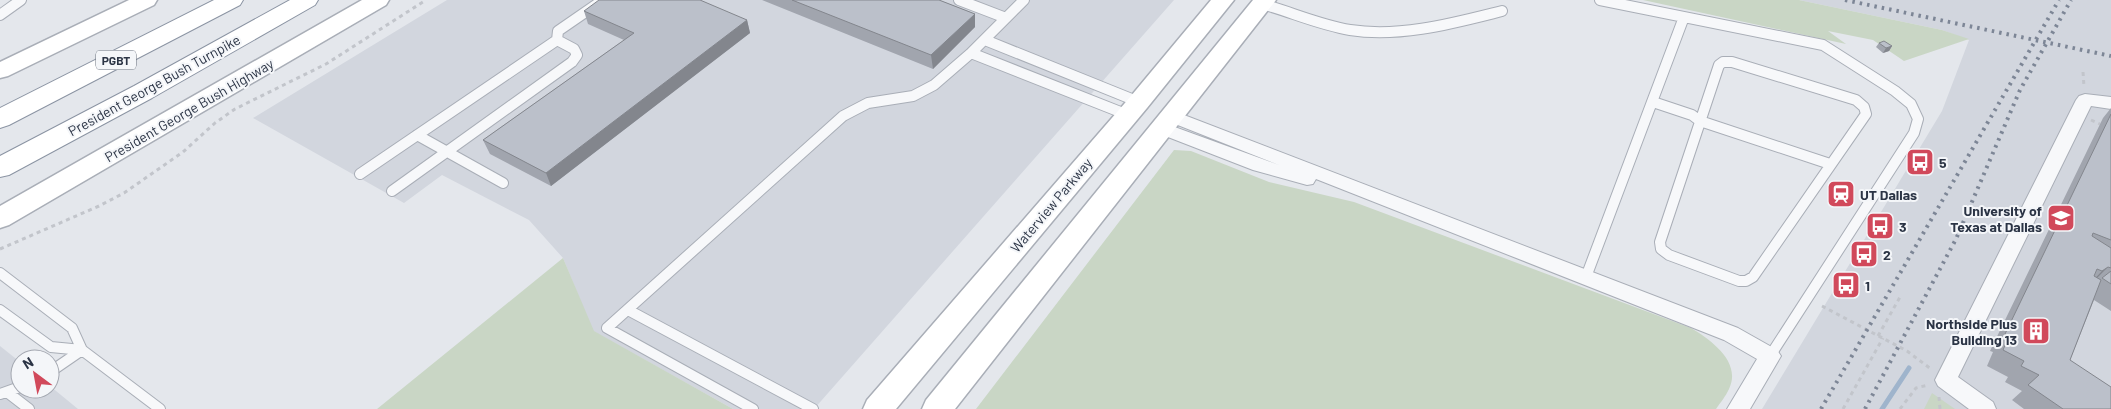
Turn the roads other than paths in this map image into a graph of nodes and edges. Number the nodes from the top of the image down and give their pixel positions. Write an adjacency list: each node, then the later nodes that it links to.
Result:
1 (21, 0): 14 (lane)
2 (202, 0): 22 (highway)
3 (232, 0): 26 (highway, PGBT)
4 (307, 0): 20 (highway, President George Bush Turnpike)
5 (378, 0): 37 (main road, President George Bush Highway)
6 (603, 0): 17 (lane)
7 (959, 0): 16 (lane)
8 (1024, 0): 16 (lane)
9 (1223, 0): 25 (main road, Waterview Parkway)
10 (1600, 0): 15 (lane)
11 (141, 1): 21 (main road)
12 (1264, 2): 13 (lane); 28 (main road)
13 (1502, 11)
14 (0, 15)
15 (1684, 17): 24 (lane); 43 (lane)
16 (1006, 18): 18 (lane)
17 (557, 40): 29 (lane); 30 (lane)
18 (985, 40): 19 (lane); 25 (lane)
19 (971, 54): 25 (lane); 41 (lane)
20 (209, 55): 32 (highway, President George Bush Turnpike); 35 (highway)
21 (0, 71)
22 (0, 99)
23 (2111, 103): 53 (street)
24 (1652, 105): 27 (lane); 39 (lane)
25 (1134, 109): 28 (main road); 50 (main road, Waterview Parkway)
26 (0, 119)
27 (1700, 121): 31 (lane); 31 (lane); 31 (lane)
28 (1166, 122): 39 (street); 51 (main road)
29 (417, 136): 30 (lane); 33 (lane)
30 (445, 152): 34 (lane); 36 (lane)
31 (1830, 164)
32 (0, 168)
33 (360, 174)
34 (503, 183)
35 (0, 185)
36 (392, 191)
37 (0, 218)
38 (0, 273): 42 (lane)
39 (1586, 277): 43 (street)
40 (0, 310): 42 (lane)
41 (628, 310): 48 (lane); 49 (lane)
42 (82, 350): 44 (lane); 47 (lane)
43 (1770, 356): 52 (street)
44 (60, 365)
45 (4, 393): 46 (lane)
46 (29, 409)
47 (160, 409)
48 (754, 409)
49 (813, 409)
50 (878, 409)
51 (937, 409)
52 (1738, 409)
53 (1985, 409)

